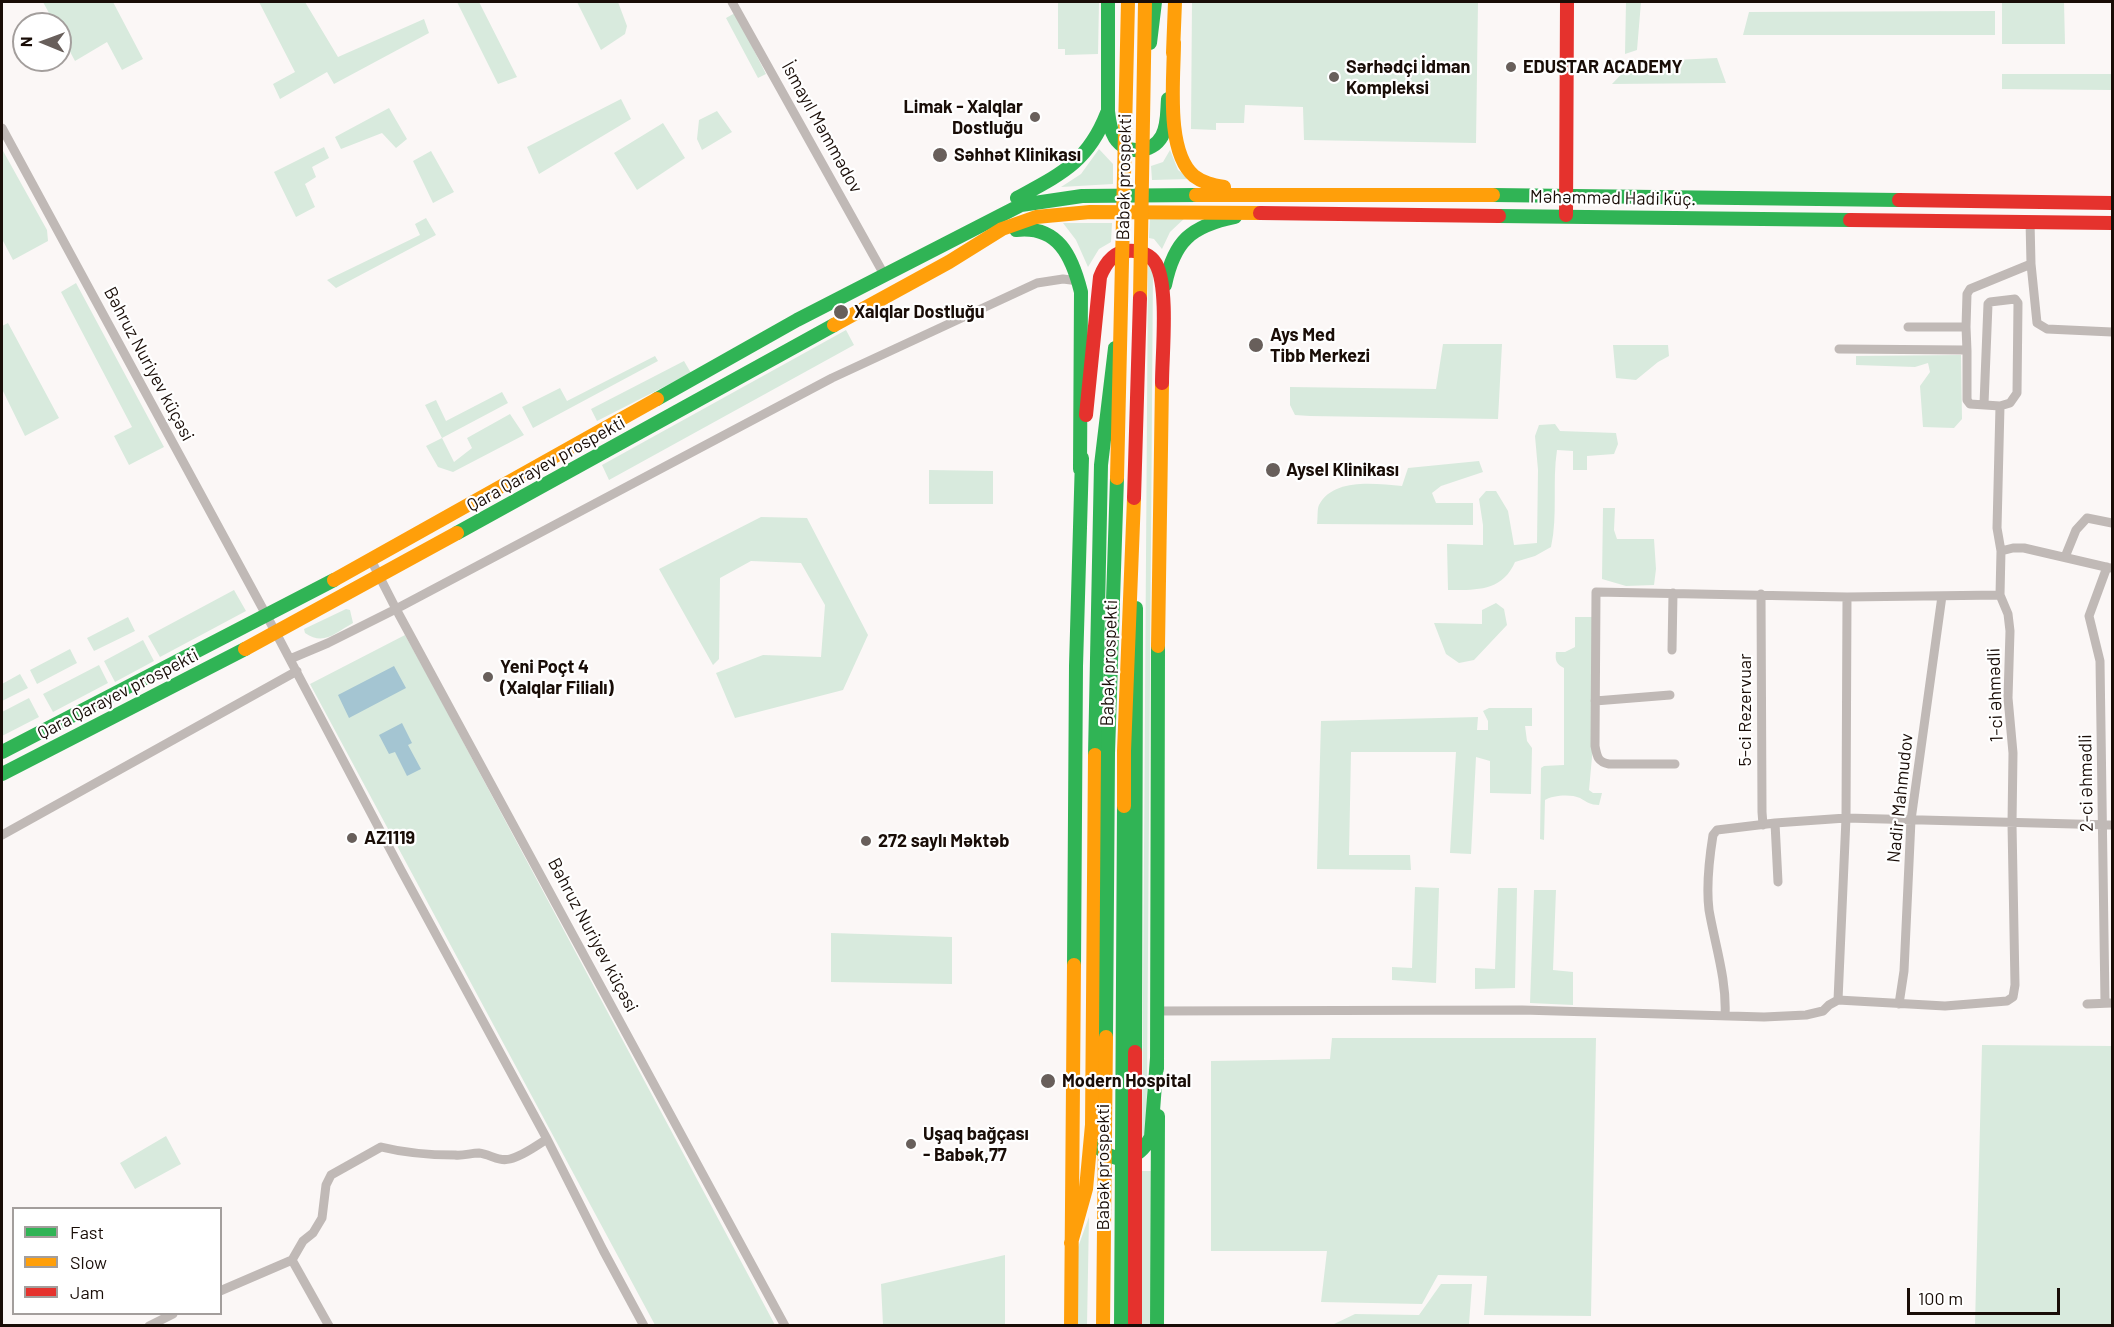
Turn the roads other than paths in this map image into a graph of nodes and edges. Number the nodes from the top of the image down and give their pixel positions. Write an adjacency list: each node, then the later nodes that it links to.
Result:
1 (732, 2): 27 (street, İsmayıl Məmmədov)
2 (1108, 2): 10 (main road, Babək prospekti)
3 (1126, 2): 31 (main road, Babək prospekti, bridge)
4 (1145, 2): 9 (main road, Babək prospekti, bridge)
5 (1155, 2): 9 (main road, bridge)
6 (1175, 2): 8 (main road)
7 (1567, 2): 15 (main road)
8 (1174, 42): 10 (main road); 12 (main road)
9 (1143, 93): 37 (main road, Babək prospekti, bridge)
10 (1108, 111): 16 (main road)
11 (2, 128): 53 (street, Bəhruz Nuriyev küçəsi)
12 (1227, 187): 13 (main road); 16 (main road)
13 (1395, 194): 14 (main road, Məhəmməd Hadi küç.); 15 (main road, Məhəmməd Hadi küç.)
14 (1109, 195): 24 (main road, Qara Qarayev prospekti)
15 (1566, 197): 17 (main road, Məhəmməd Hadi küç.); 20 (main road)
16 (1017, 198): 23 (main road)
17 (2112, 203)
18 (1113, 212): 19 (main road, Məhəmməd Hadi küç.); 25 (main road, Qara Qarayev prospekti)
19 (1260, 213): 20 (main road, Məhəmməd Hadi küç.); 30 (main road)
20 (1566, 215): 21 (main road, Məhəmməd Hadi küç.)
21 (2030, 221): 22 (main road, Məhəmməd Hadi küç.); 26 (street)
22 (2112, 223)
23 (968, 224): 24 (main road); 27 (street)
24 (926, 254): 29 (main road, Qara Qarayev prospekti)
25 (949, 262): 28 (main road); 46 (main road, Qara Qarayev prospekti)
26 (2031, 264): 33 (street); 34 (street)
27 (881, 269): 29 (street)
28 (1079, 282): 40 (main road); 52 (street)
29 (848, 294): 44 (main road, Qara Qarayev prospekti)
30 (1163, 296): 40 (main road); 75 (main road)
31 (1122, 304): 78 (main road, bridge); 89 (main road, Babək prospekti, bridge)
32 (1908, 327): 33 (street)
33 (1966, 327): 36 (street)
34 (2112, 332)
35 (1839, 349): 36 (street)
36 (1967, 351): 38 (street)
37 (1138, 388): 90 (main road, Babək prospekti, bridge); 91 (main road, bridge)
38 (1984, 404): 39 (street); 39 (street)
39 (2000, 406): 42 (street, 1-ci Əhmədli)
40 (1080, 469): 80 (main road, Babək prospekti)
41 (2112, 522): 43 (street)
42 (2001, 551): 43 (street); 49 (street, 1-ci Əhmədli)
43 (2066, 557): 45 (street)
44 (371, 560): 46 (street, Bəhruz Nuriyev küçəsi); 53 (main road, Qara Qarayev prospekti)
45 (2110, 568): 68 (street, 2-ci Əhmədli)
46 (380, 576): 52 (street, Bəhruz Nuriyev küçəsi); 54 (main road, Qara Qarayev prospekti)
47 (1673, 593): 48 (street); 55 (street); 59 (street)
48 (1761, 594): 51 (street); 67 (street, 5-ci Rezervuar)
49 (2000, 595): 50 (street); 66 (street, 1-ci Əhmədli)
50 (1942, 596): 51 (street); 64 (street, Nadir Mahmudov)
51 (1847, 597): 63 (street)
52 (396, 609): 56 (street); 87 (street, Bəhruz Nuriyev küçəsi)
53 (267, 616): 54 (street, Bəhruz Nuriyev küçəsi); 60 (main road, Qara Qarayev prospekti)
54 (276, 633): 56 (street); 62 (main road, Qara Qarayev prospekti)
55 (1672, 650)
56 (290, 659): 57 (street)
57 (297, 671): 69 (street); 79 (street)
58 (1670, 695): 59 (street)
59 (1595, 701): 61 (street)
60 (2, 752)
61 (1674, 764)
62 (2, 774)
63 (1846, 818): 64 (street); 65 (street); 71 (street)
64 (1911, 820): 66 (street); 73 (street, Nadir Mahmudov)
65 (1775, 823): 67 (street); 70 (street)
66 (2012, 824): 68 (street); 73 (street, 1-ci Əhmədli)
67 (1763, 825): 76 (street)
68 (2108, 825): 72 (street, 2-ci Əhmədli)
69 (2, 835)
70 (1778, 882)
71 (1838, 1000): 73 (street); 76 (street)
72 (2109, 1003): 74 (street)
73 (1899, 1004)
74 (2087, 1004)
75 (1157, 1011): 76 (street); 77 (main road)
76 (1725, 1016)
77 (1157, 1058): 78 (main road); 92 (main road)
78 (1092, 1125): 80 (main road)
79 (547, 1139): 81 (street); 86 (street)
80 (1071, 1243): 88 (main road, Babək prospekti)
81 (292, 1260): 82 (street); 85 (street)
82 (222, 1290)
83 (171, 1315): 84 (street)
84 (149, 1326)
85 (329, 1326)
86 (644, 1326)
87 (785, 1326)
88 (1071, 1326)
89 (1103, 1326)
90 (1121, 1326)
91 (1135, 1326)
92 (1157, 1326)

